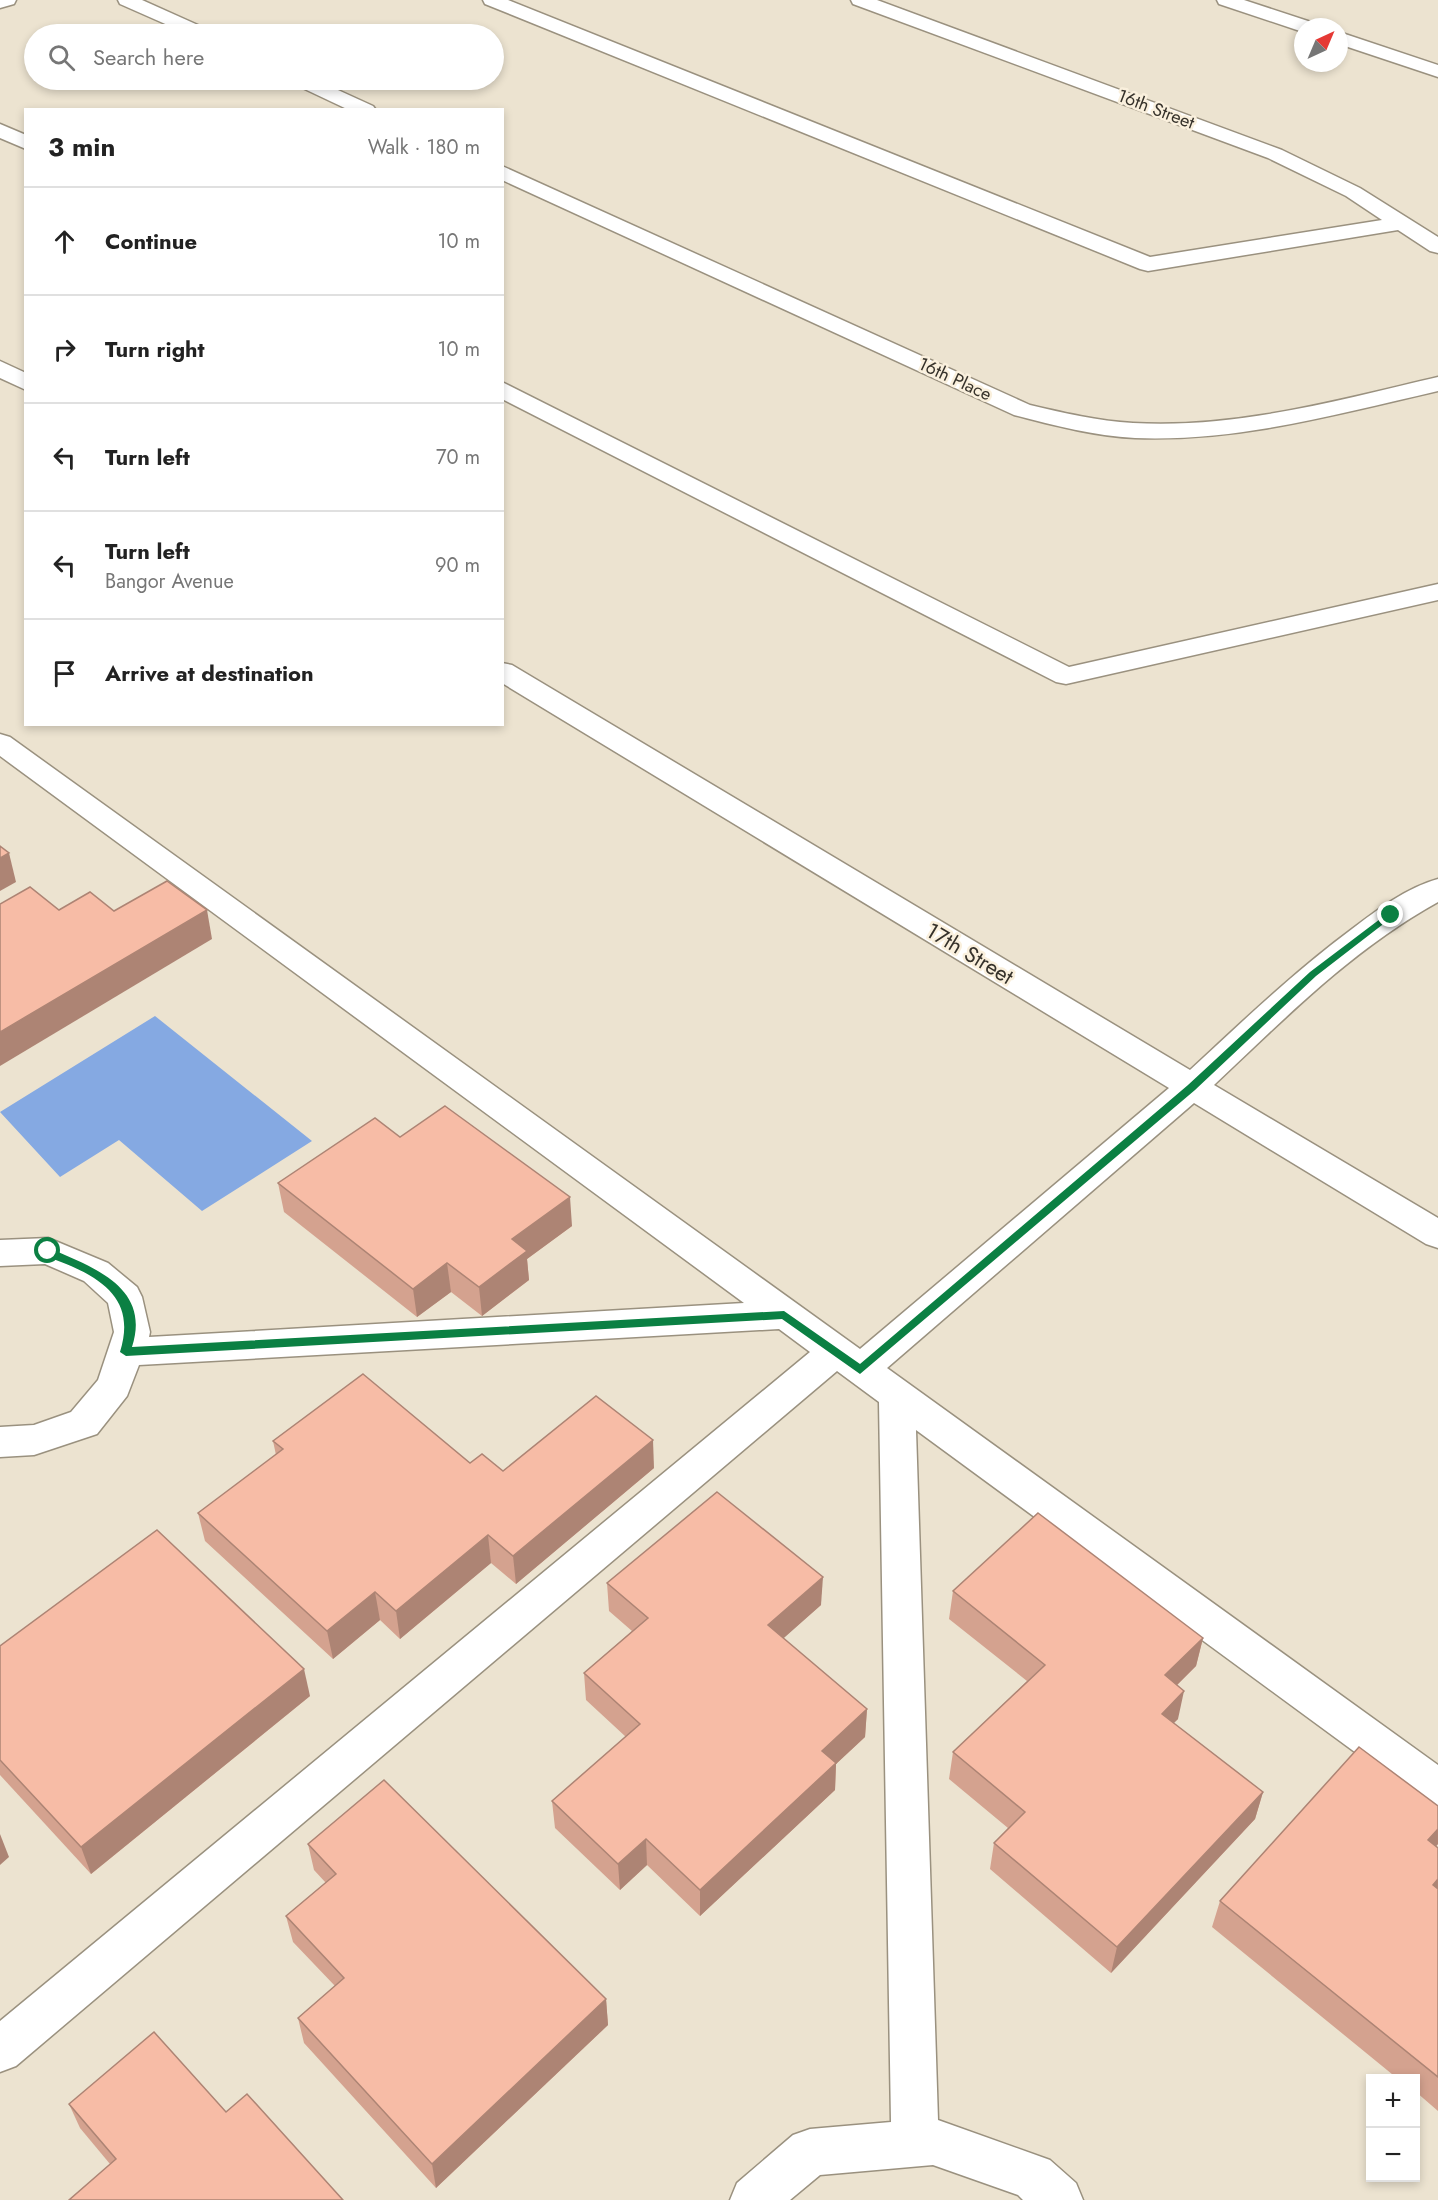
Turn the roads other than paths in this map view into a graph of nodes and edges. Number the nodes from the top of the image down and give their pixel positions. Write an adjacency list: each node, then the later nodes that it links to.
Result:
1 (7, 0): 6 (street)
2 (127, 0): 8 (street)
3 (492, 0): 16 (street)
4 (860, 0): 16 (street, 16th Street)
5 (1226, 0): 7 (street)
6 (0, 3)
7 (1294, 23)
8 (180, 24)
9 (1348, 41): 10 (street)
10 (1438, 71)
11 (323, 90): 12 (street)
12 (362, 108)
13 (0, 130): 14 (street)
14 (24, 142)
15 (504, 173): 20 (street, 16th Place)
16 (1402, 223): 17 (street, 16th Street)
17 (1438, 246)
18 (0, 368): 19 (street)
19 (24, 382)
20 (1438, 384)
21 (504, 390): 22 (street)
22 (1438, 592)
23 (504, 672): 26 (street, 17th Street)
24 (0, 743): 29 (street)
25 (1438, 889): 26 (street)
26 (1192, 1087): 27 (street, 17th Street); 31 (street)
27 (1438, 1235)
28 (0, 1253): 30 (street)
29 (784, 1315): 30 (street); 31 (street)
30 (126, 1352): 33 (street)
31 (848, 1361): 32 (street); 35 (street)
32 (897, 1397): 34 (street); 36 (street)
33 (0, 1442)
34 (1438, 1790)
35 (0, 2050)
36 (915, 2143): 37 (street); 38 (street)
37 (754, 2200)
38 (1059, 2200)

